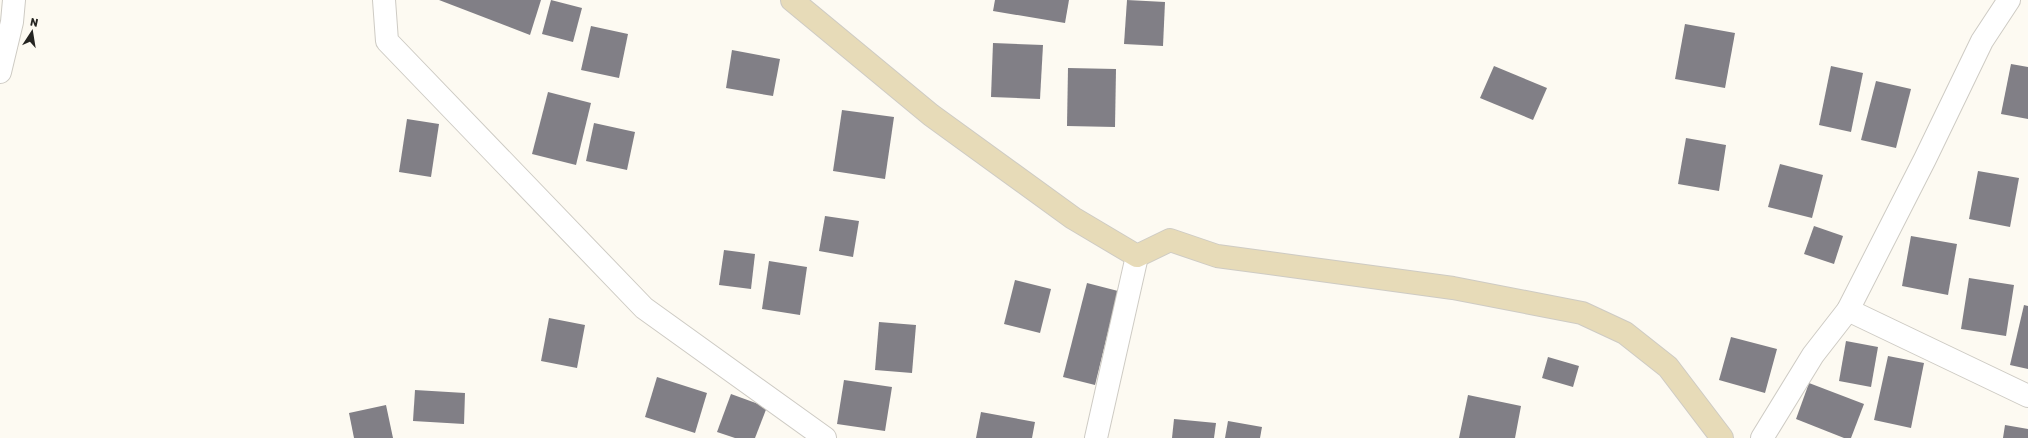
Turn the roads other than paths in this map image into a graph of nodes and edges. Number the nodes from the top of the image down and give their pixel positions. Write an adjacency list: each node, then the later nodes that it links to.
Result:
1 (14, 0): 5 (street)
2 (384, 0): 9 (street)
3 (792, 0): 6 (main road)
4 (2009, 0): 7 (street)
5 (0, 72)
6 (1137, 256): 10 (street); 11 (main road)
7 (1848, 310): 8 (street); 12 (street)
8 (2028, 396)
9 (825, 438)
10 (1096, 438)
11 (1722, 438)
12 (1762, 438)

